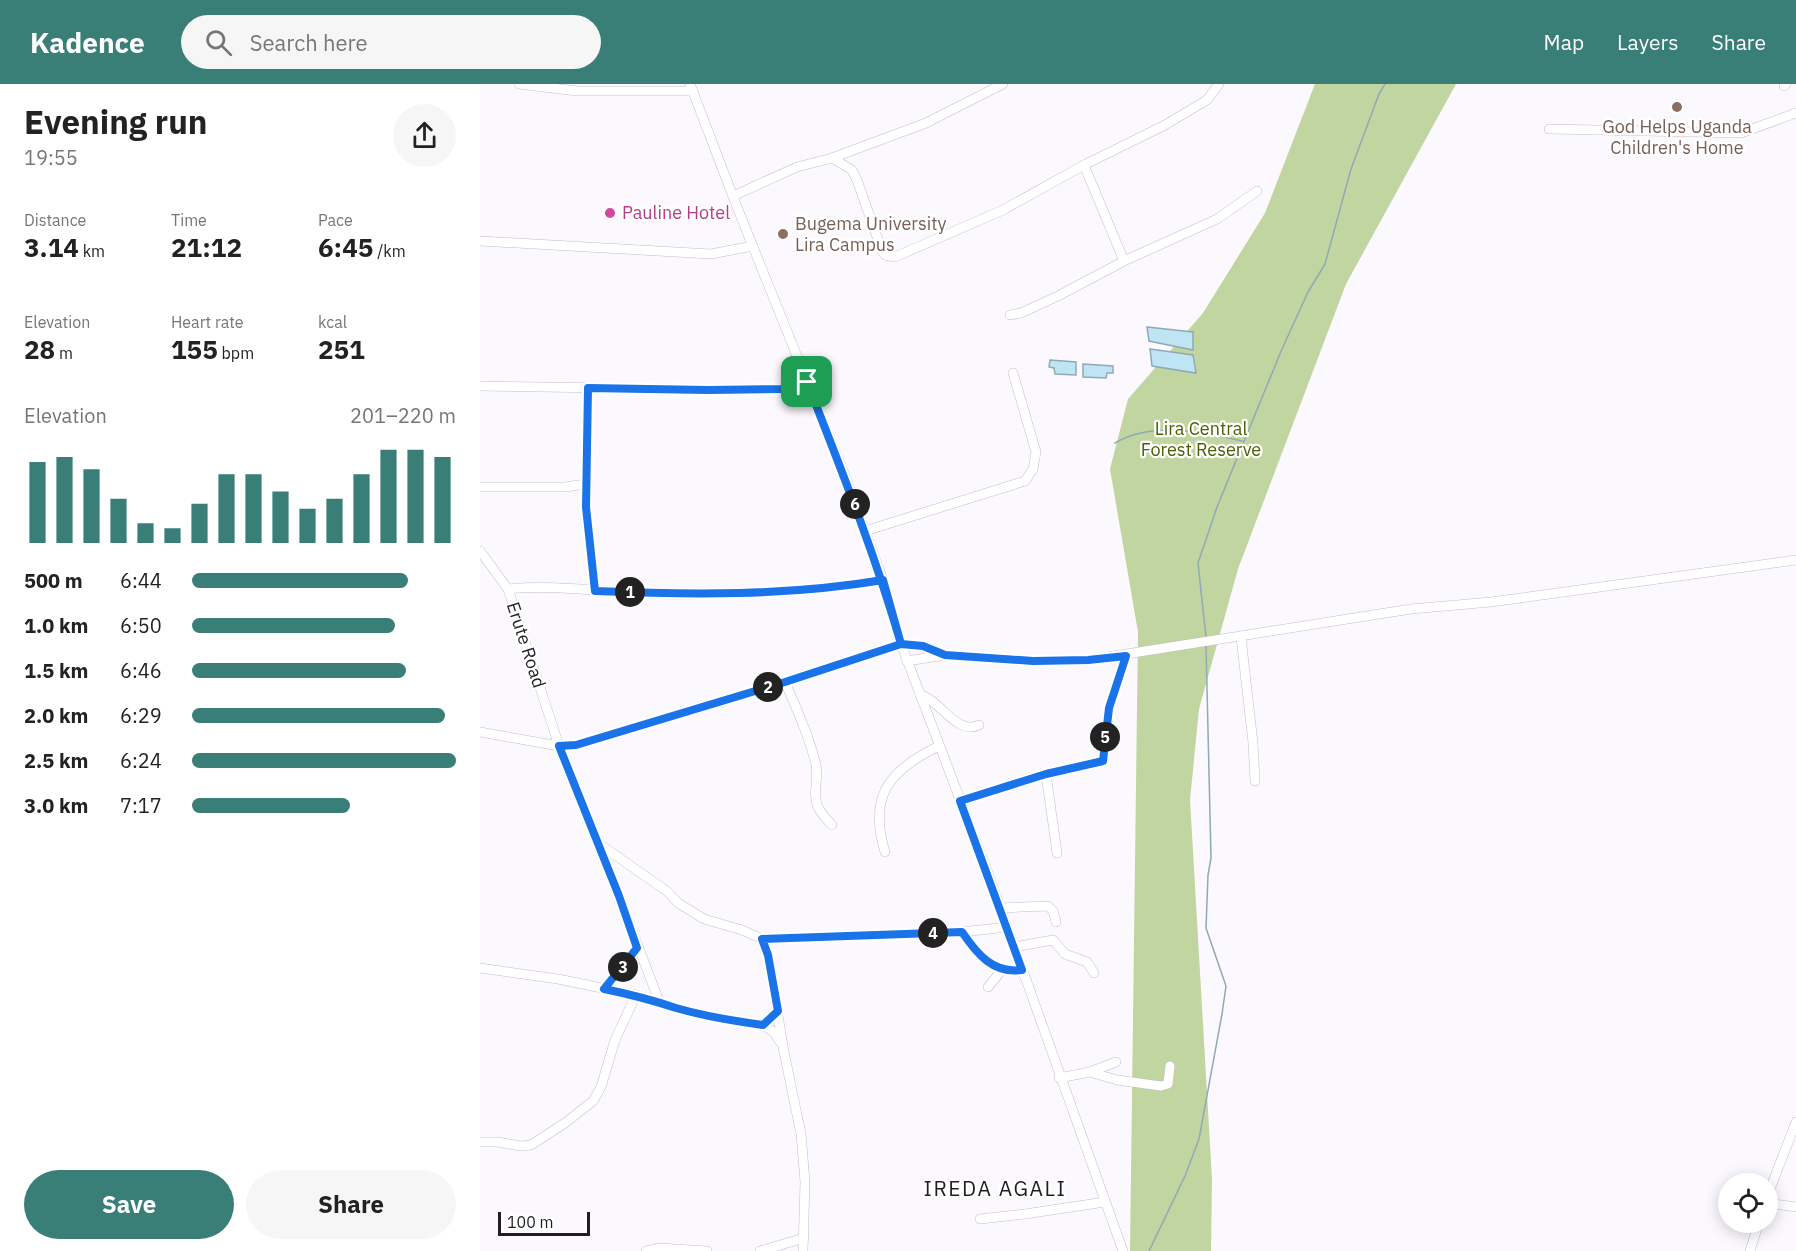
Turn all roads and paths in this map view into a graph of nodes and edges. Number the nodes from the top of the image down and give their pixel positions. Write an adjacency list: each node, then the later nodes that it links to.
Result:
1 (519, 84): 4 (street)
2 (1003, 84): 7 (street)
3 (1219, 84): 8 (street)
4 (692, 88): 10 (street)
5 (1796, 113): 6 (street)
6 (1549, 129)
7 (832, 158): 8 (street); 10 (street)
8 (1084, 165): 13 (street)
9 (1257, 192): 13 (street)
10 (733, 196): 12 (street)
11 (480, 241): 12 (street)
12 (753, 246): 16 (street)
13 (1124, 261): 14 (street)
14 (1010, 315)
15 (1013, 372): 21 (street)
16 (807, 382): 18 (street); 21 (street)
17 (480, 386): 18 (street)
18 (588, 388): 19 (street)
19 (586, 484): 20 (street); 26 (street)
20 (480, 487)
21 (865, 531): 24 (street)
22 (481, 553): 25 (street, Erute Road)
23 (1796, 560): 27 (street)
24 (883, 580): 26 (street); 28 (street)
25 (508, 589): 26 (street); 36 (street, Erute Road)
26 (595, 591)
27 (1241, 637): 30 (street); 39 (street)
28 (901, 644): 29 (street); 31 (street); 32 (street)
29 (945, 655): 30 (street); 31 (street)
30 (1126, 656): 38 (street)
31 (907, 661): 33 (street)
32 (785, 682): 36 (street); 41 (street)
33 (920, 695): 34 (street); 37 (street)
34 (979, 724)
35 (480, 732): 36 (street)
36 (559, 746): 42 (street, Erute Road)
37 (939, 746): 40 (street); 43 (street)
38 (1046, 774): 40 (street); 44 (street)
39 (1255, 782)
40 (960, 801): 45 (street)
41 (832, 825)
42 (598, 843): 49 (street); 51 (street, Erute Road)
43 (885, 852)
44 (1057, 853)
45 (1000, 908): 46 (street); 47 (street)
46 (1056, 922)
47 (1006, 927): 48 (street); 50 (street)
48 (962, 932): 49 (street); 53 (street)
49 (762, 939): 60 (street)
50 (1014, 947): 54 (street); 55 (street)
51 (637, 948): 57 (street); 59 (street, Erute Road)
52 (480, 968): 57 (street)
53 (1002, 970): 54 (street); 56 (street)
54 (1022, 970): 66 (street)
55 (1094, 973)
56 (988, 987)
57 (604, 989): 58 (street)
58 (636, 995): 59 (street); 68 (street)
59 (658, 1001): 61 (street)
60 (778, 1011): 61 (street); 62 (street)
61 (763, 1025): 62 (street)
62 (784, 1053): 75 (street)
63 (1116, 1062): 65 (street)
64 (1170, 1066): 65 (street)
65 (1090, 1072): 66 (street)
66 (1059, 1078): 70 (street)
67 (1796, 1122): 69 (street)
68 (480, 1142)
69 (1776, 1173)
70 (1105, 1202): 73 (street); 80 (street)
71 (1778, 1205): 72 (street)
72 (1796, 1207)
73 (980, 1219)
74 (1756, 1233): 81 (street)
75 (804, 1238): 78 (street); 79 (street)
76 (646, 1251): 77 (street)
77 (707, 1251)
78 (760, 1251)
79 (803, 1251)
80 (1123, 1251)
81 (1750, 1251)

